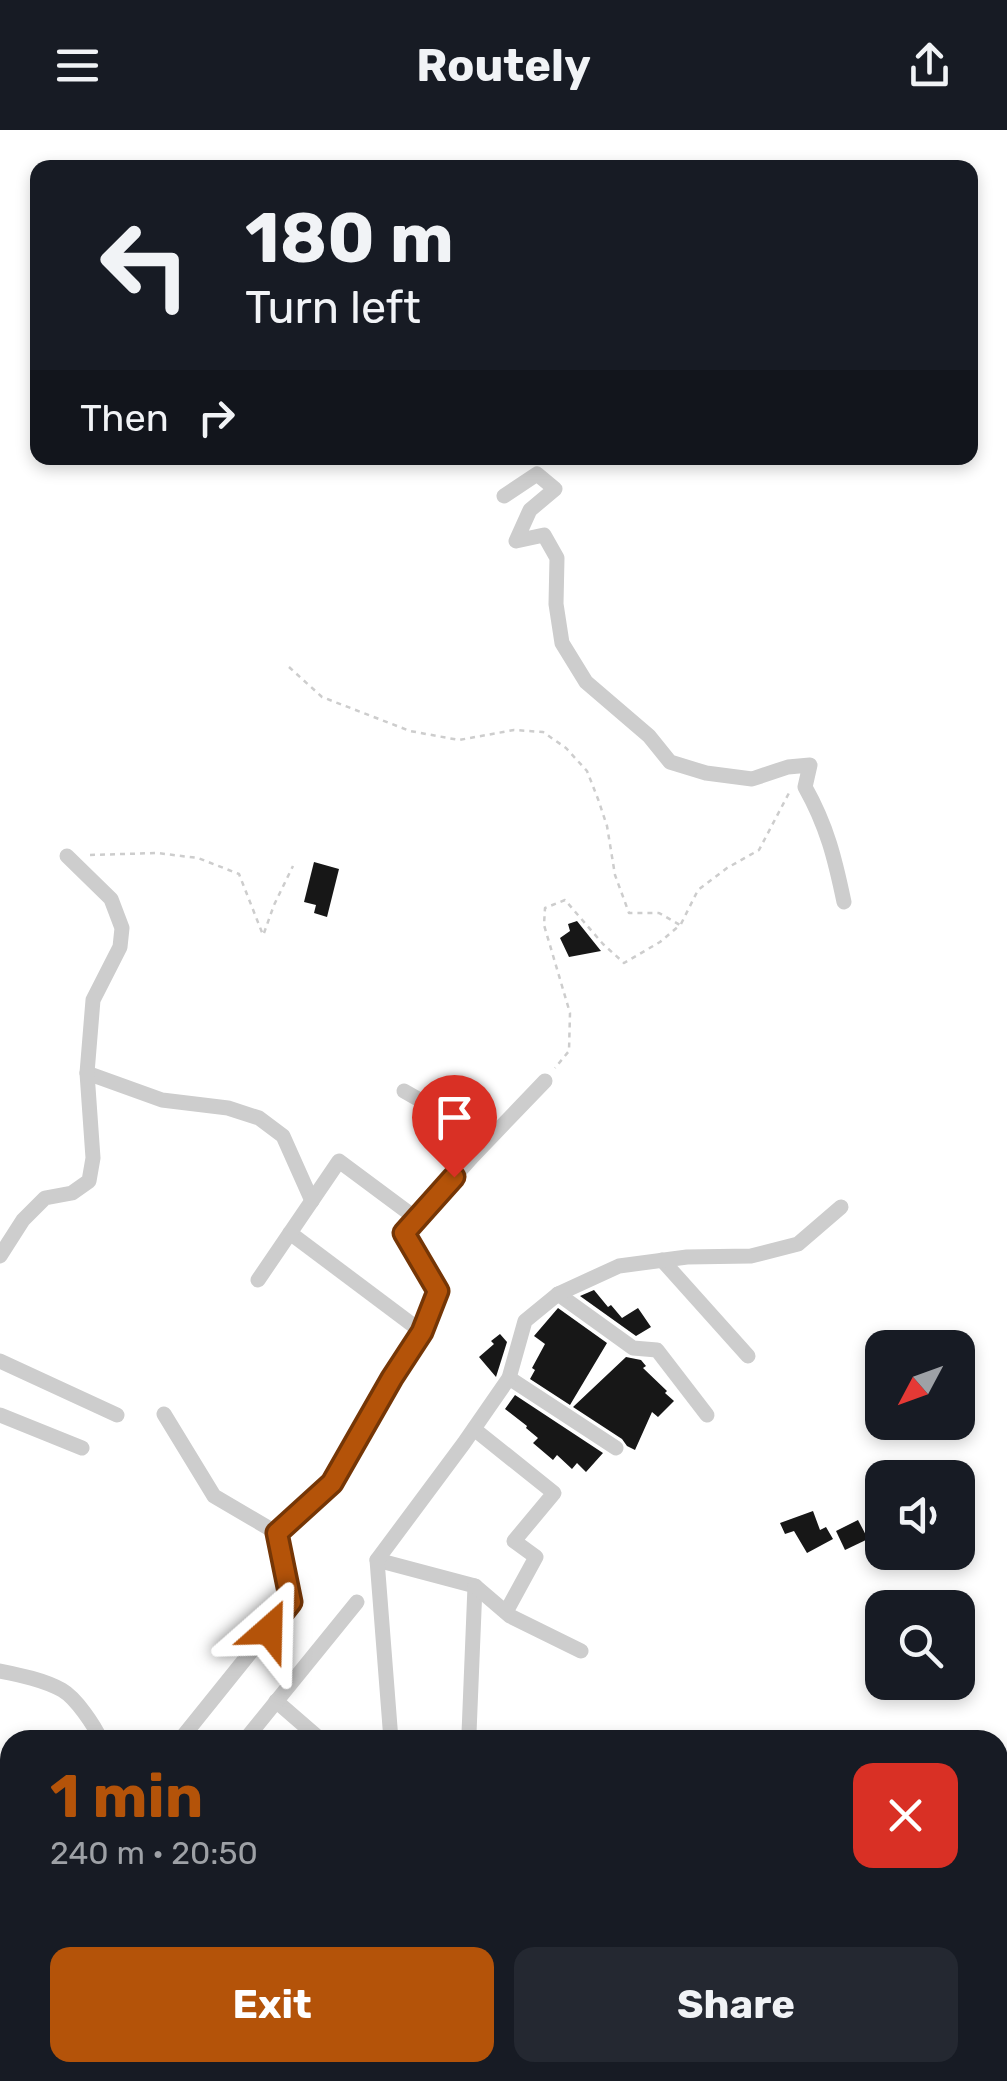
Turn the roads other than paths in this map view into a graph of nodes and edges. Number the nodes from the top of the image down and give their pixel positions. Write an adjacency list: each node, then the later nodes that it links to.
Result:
1 (504, 496): 3 (street)
2 (68, 856): 4 (street)
3 (844, 902)
4 (87, 1073): 8 (street); 12 (street)
5 (544, 1081): 7 (street)
6 (404, 1090): 7 (street)
7 (488, 1140): 10 (street)
8 (312, 1200): 10 (street); 11 (street)
9 (841, 1206): 13 (street)
10 (417, 1219): 16 (street)
11 (290, 1233): 14 (street); 16 (street)
12 (0, 1256)
13 (662, 1260): 15 (street); 17 (street)
14 (258, 1280)
15 (558, 1294): 19 (street); 23 (street)
16 (422, 1332): 27 (street)
17 (748, 1356)
18 (0, 1360): 22 (street)
19 (509, 1378): 24 (street); 26 (street)
20 (164, 1414): 27 (street)
21 (0, 1415): 25 (street)
22 (118, 1415)
23 (707, 1415)
24 (474, 1429): 28 (street); 31 (street)
25 (82, 1448)
26 (616, 1448)
27 (277, 1533): 36 (street)
28 (377, 1560): 29 (street); 39 (street)
29 (475, 1586): 31 (street); 40 (street)
30 (357, 1602): 34 (street)
31 (506, 1612): 32 (street)
32 (581, 1651)
33 (0, 1671): 35 (street)
34 (276, 1701): 37 (street); 38 (street)
35 (96, 1730)
36 (188, 1730)
37 (253, 1730)
38 (309, 1730)
39 (390, 1730)
40 (469, 1730)

